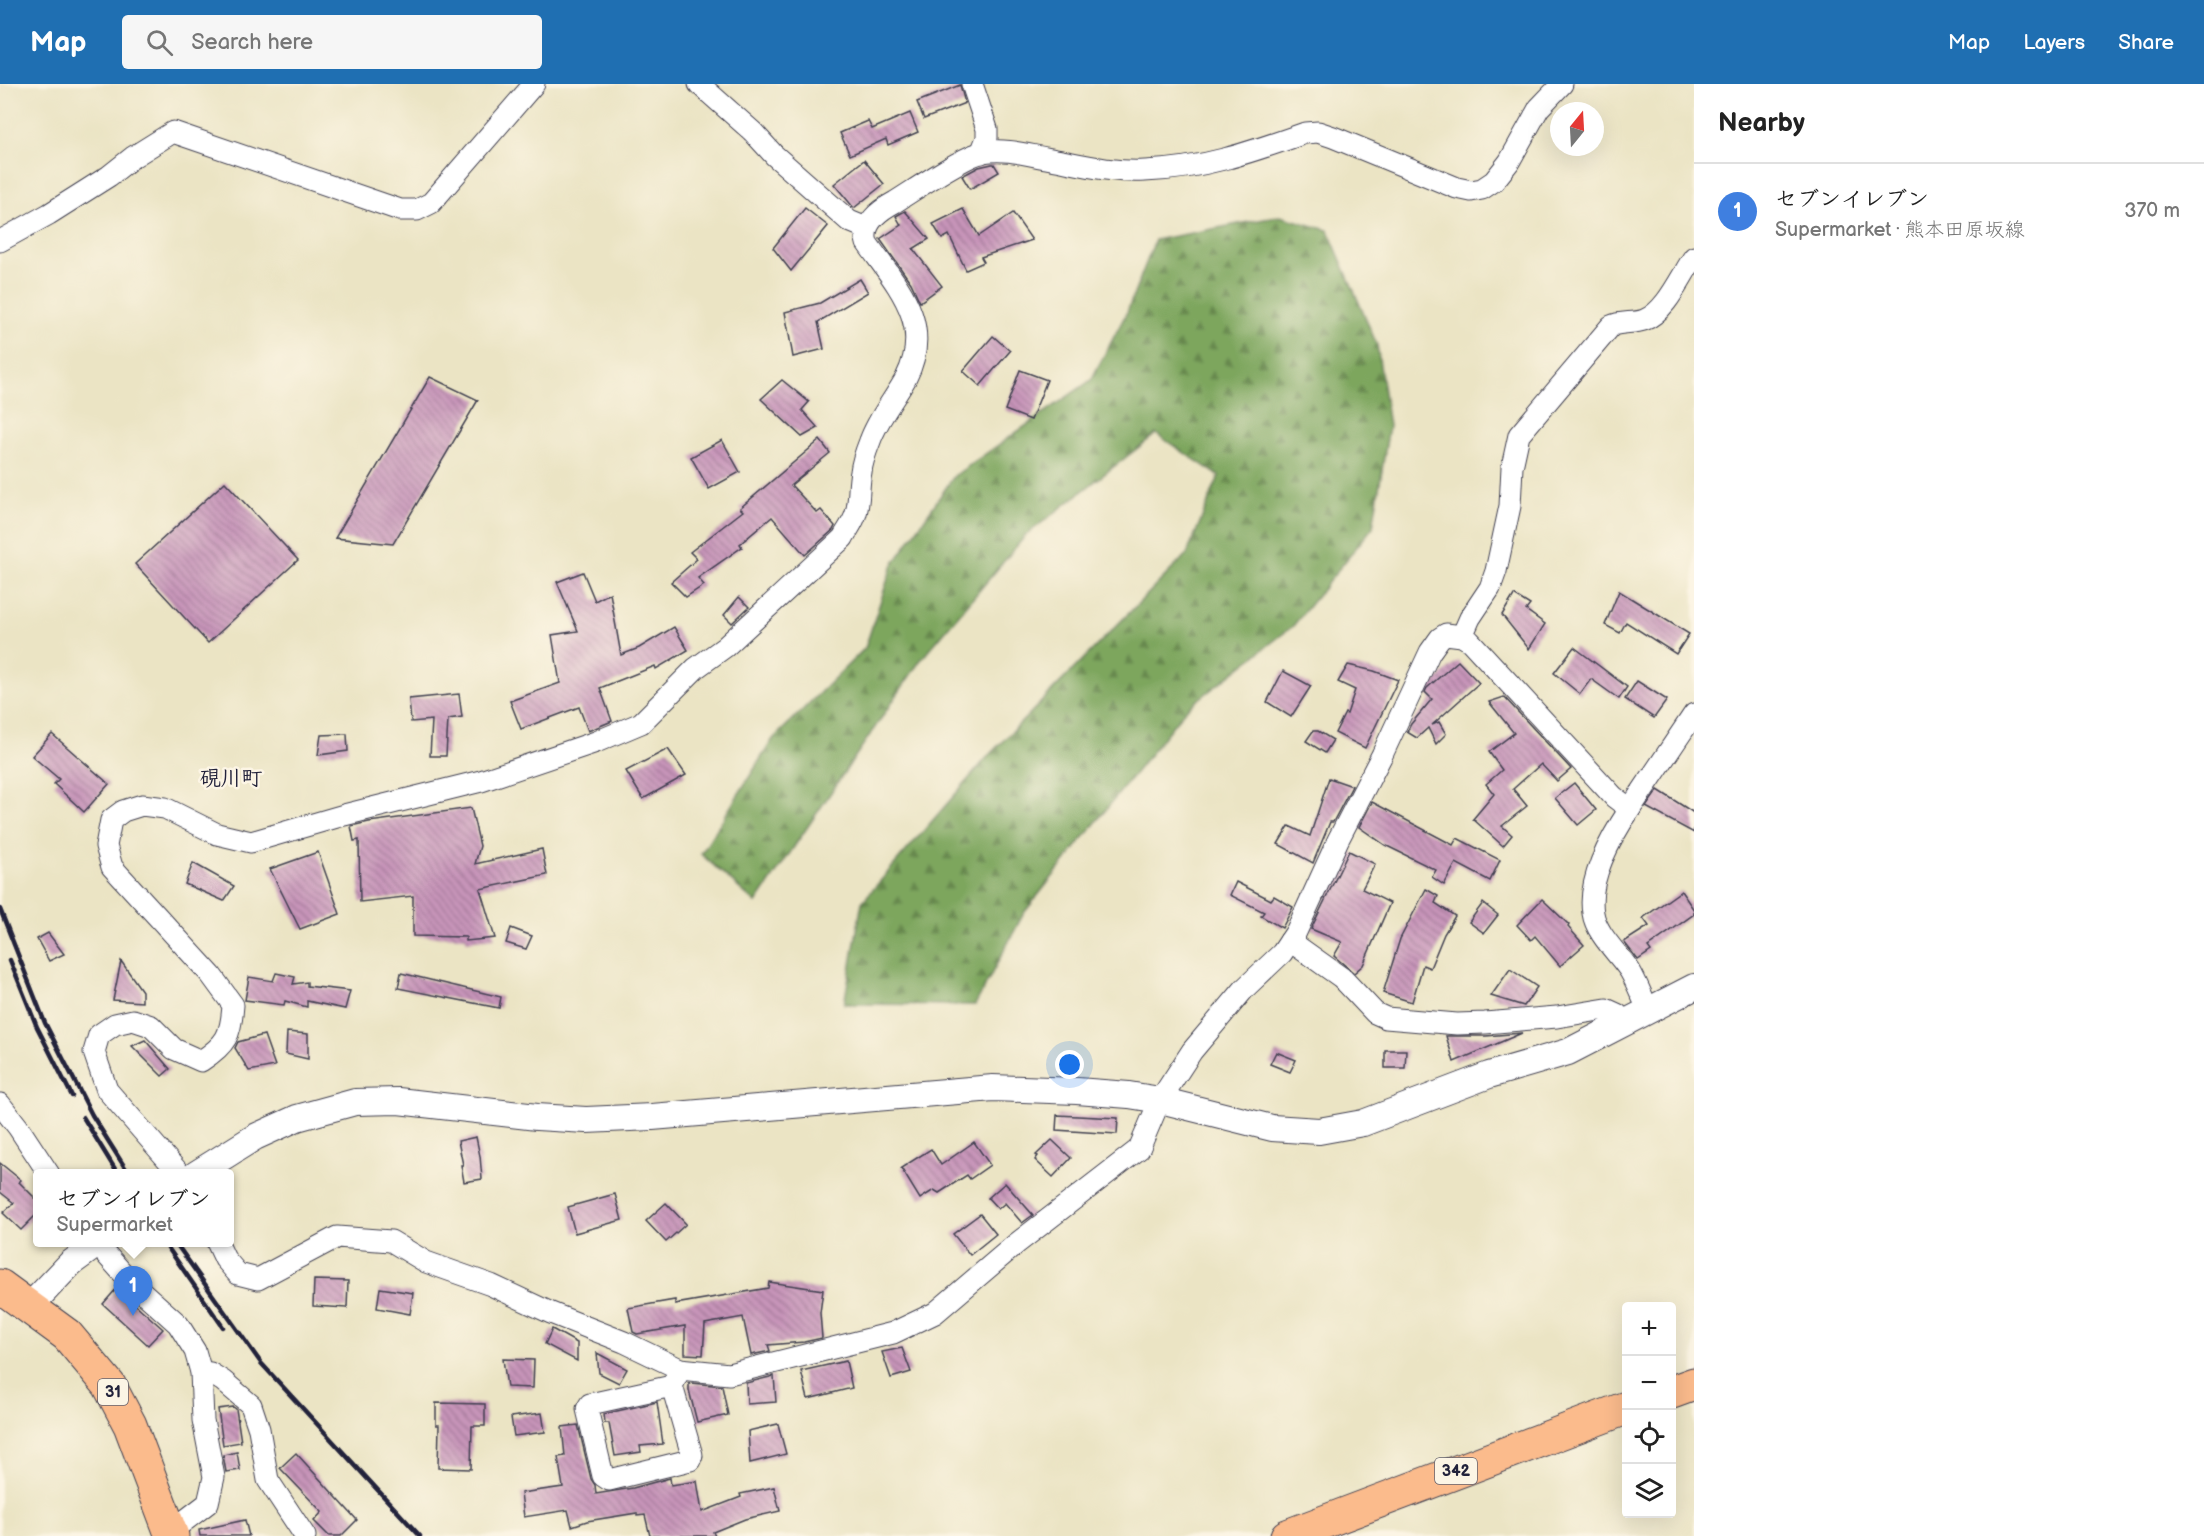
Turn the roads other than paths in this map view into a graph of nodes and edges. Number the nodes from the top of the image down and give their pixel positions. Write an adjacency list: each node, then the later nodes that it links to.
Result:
1 (534, 84): 7 (street)
2 (699, 84): 6 (street)
3 (972, 84): 5 (street)
4 (1562, 84): 5 (street)
5 (981, 153): 6 (street)
6 (866, 228): 19 (street)
7 (0, 241)
8 (1694, 257): 9 (street)
9 (1462, 636): 11 (street); 12 (street)
10 (1694, 714): 11 (street)
11 (1630, 809): 14 (street)
12 (1290, 941): 15 (street); 16 (street)
13 (1694, 987): 14 (street)
14 (1648, 1010): 15 (street)
15 (1626, 1023): 16 (street)
16 (1160, 1100): 20 (street); 27 (street)
17 (0, 1104): 18 (street)
18 (46, 1169)
19 (176, 1169)
20 (203, 1169)
21 (93, 1247): 25 (street)
22 (101, 1247): 26 (street)
23 (219, 1247): 27 (street)
24 (0, 1286): 25 (main road, 31)
25 (29, 1307): 31 (main road, 31)
26 (201, 1372): 31 (street); 32 (street)
27 (676, 1377): 27 (street)
28 (1694, 1384): 29 (main road)
29 (1676, 1390)
30 (1622, 1410): 33 (main road, 342)
31 (171, 1534)
32 (305, 1536)
33 (1287, 1536)

